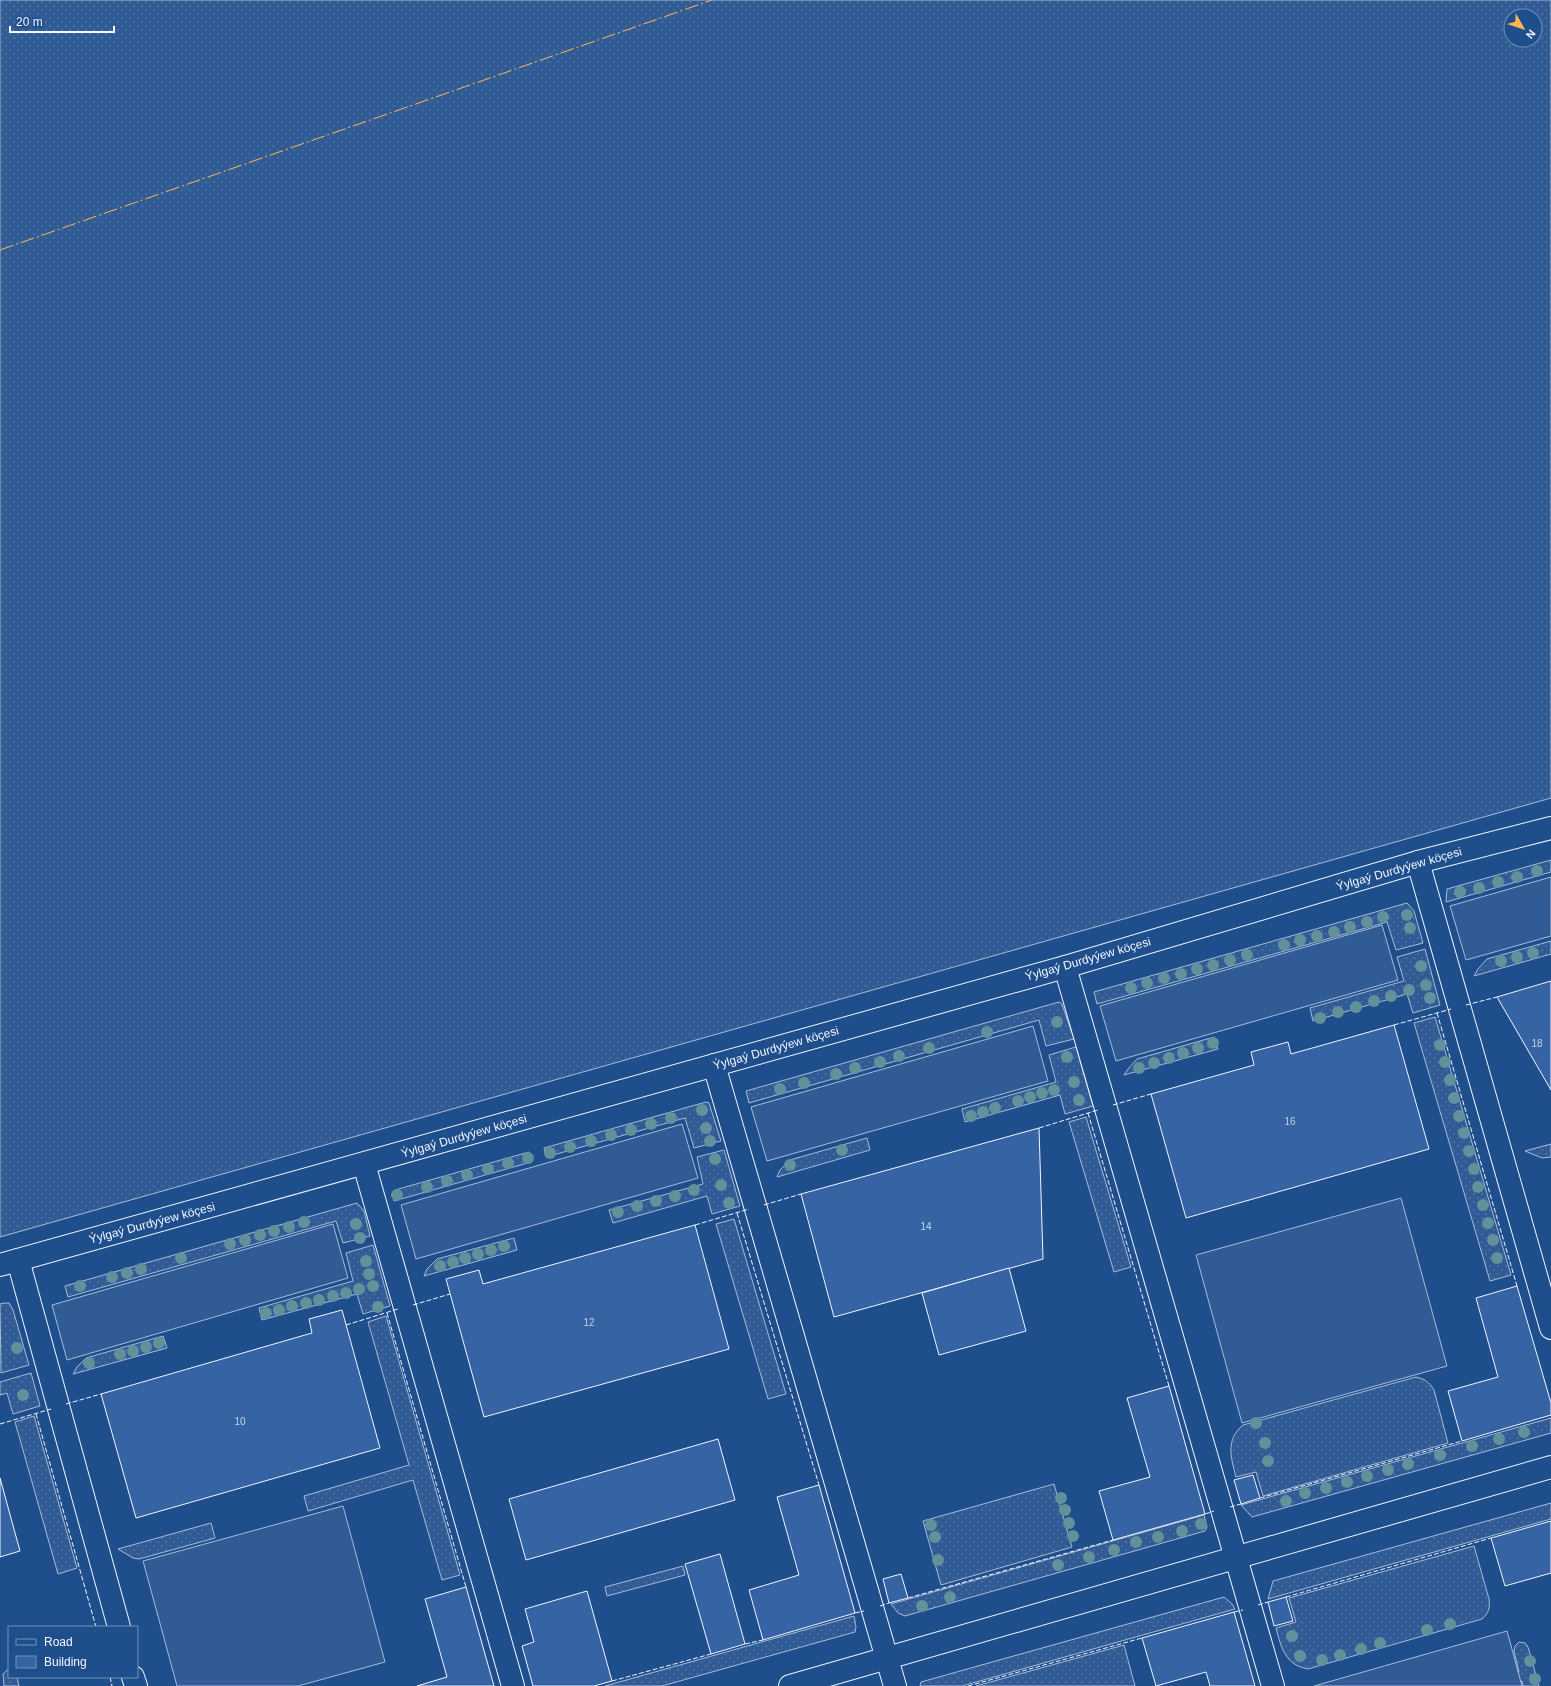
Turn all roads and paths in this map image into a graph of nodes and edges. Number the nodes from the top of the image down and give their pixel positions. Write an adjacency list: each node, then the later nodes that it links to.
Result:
1 (1551, 828): 2 (street, Ýylgaý Durdyýew köçesi)
2 (1418, 862): 3 (street, Ýylgaý Durdyýew köçesi); 7 (street)
3 (1065, 966): 4 (street, Ýylgaý Durdyýew köçesi); 9 (street)
4 (714, 1065): 5 (street, Ýylgaý Durdyýew köçesi); 11 (street)
5 (364, 1164): 6 (street, Ýylgaý Durdyýew köçesi); 12 (street)
6 (9, 1263): 10 (street)
7 (1551, 1328)
8 (1551, 1467): 9 (street)
9 (1236, 1557): 11 (street); 15 (street)
10 (119, 1626)
11 (887, 1658): 13 (street); 14 (street)
12 (513, 1686)
13 (790, 1686)
14 (895, 1686)
15 (1274, 1686)

